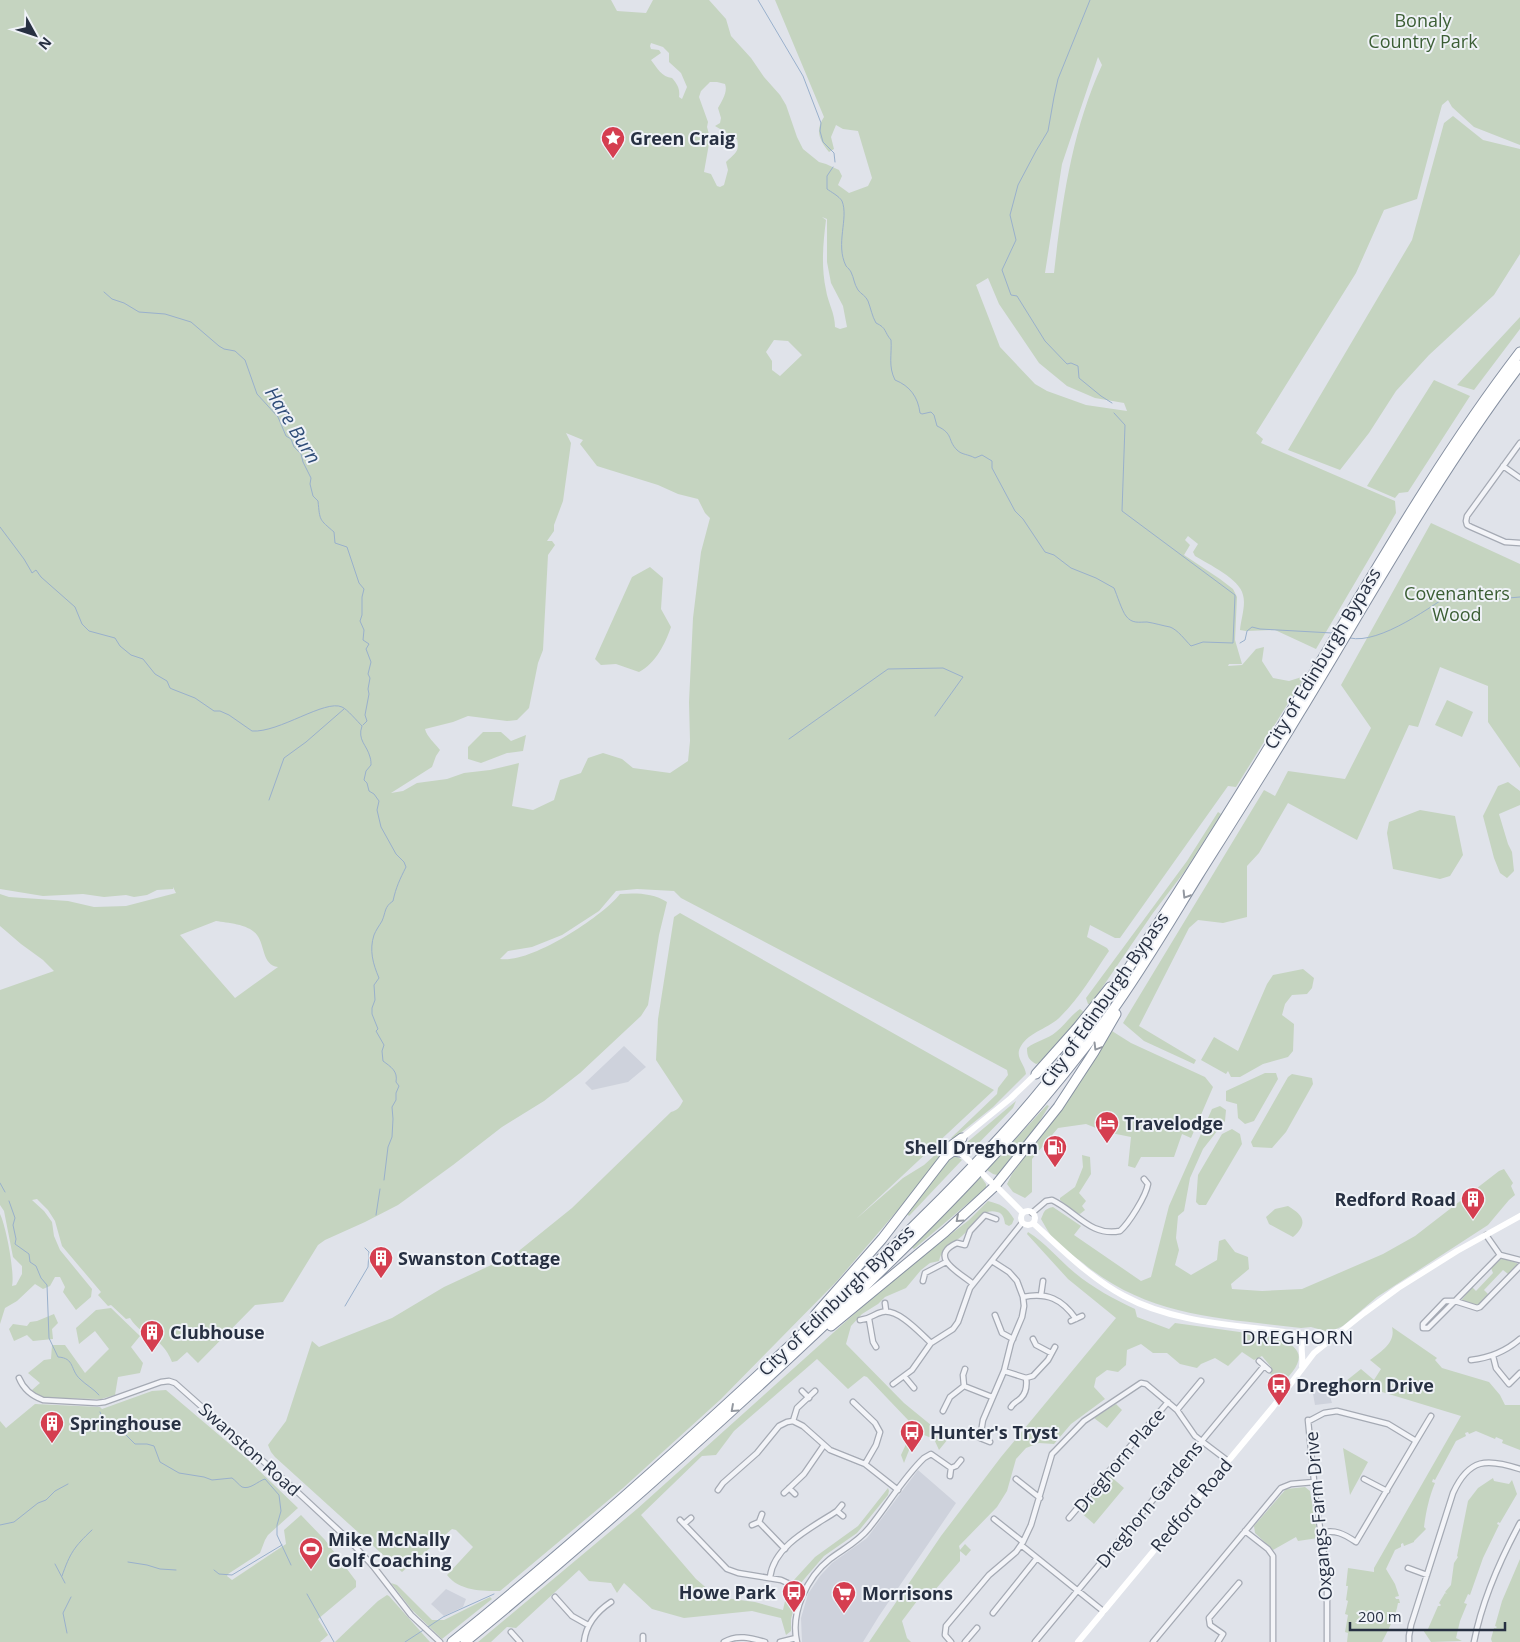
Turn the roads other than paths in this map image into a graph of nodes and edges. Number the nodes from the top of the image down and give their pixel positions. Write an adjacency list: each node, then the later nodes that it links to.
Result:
1 (1520, 352): 7 (highway, City of Edinburgh Bypass)
2 (1520, 365): 8 (highway, City of Edinburgh Bypass, one-way to 8)
3 (1520, 443): 4 (street)
4 (1503, 466): 5 (street); 6 (street)
5 (1520, 478)
6 (1520, 544)
7 (1166, 911): 9 (highway); 71 (highway, City of Edinburgh Bypass)
8 (1165, 929): 14 (highway, one-way to 14); 71 (highway, City of Edinburgh Bypass)
9 (1036, 1074): 10 (main road)
10 (962, 1138): 11 (main road); 12 (highway)
11 (961, 1153): 12 (highway); 14 (main road, bridge)
12 (946, 1156): 71 (highway)
13 (1144, 1179): 15 (street)
14 (993, 1184): 17 (main road); 71 (highway, one-way to 71)
15 (1146, 1192): 16 (street); 18 (street)
16 (1152, 1195)
17 (1023, 1213): 18 (main road); 21 (main road)
18 (1032, 1213): 22 (main road)
19 (1520, 1216): 23 (main road)
20 (996, 1219): 27 (street)
21 (1022, 1223): 22 (main road); 26 (street)
22 (1033, 1223): 44 (main road)
23 (1486, 1235): 24 (street); 43 (main road)
24 (1500, 1255): 25 (street); 34 (street)
25 (1520, 1260)
26 (992, 1261): 31 (street); 33 (street)
27 (946, 1262): 29 (street); 31 (street)
28 (1520, 1266): 34 (street)
29 (923, 1280)
30 (1043, 1281): 32 (street)
31 (973, 1284): 50 (street)
32 (1041, 1294): 33 (street); 38 (street)
33 (1024, 1297): 47 (street)
34 (1455, 1301): 34 (street)
35 (886, 1303): 36 (street)
36 (886, 1311): 39 (street); 50 (street)
37 (995, 1315): 42 (street)
38 (1082, 1316)
39 (869, 1319): 40 (street); 52 (street)
40 (860, 1320)
41 (1003, 1320): 42 (street)
42 (997, 1322): 47 (street)
43 (1342, 1330): 46 (main road); 54 (main road)
44 (1281, 1331): 45 (main road); 51 (main road)
45 (1305, 1335): 46 (main road); 51 (main road)
46 (1317, 1335): 54 (main road)
47 (1013, 1339): 64 (street)
48 (1033, 1339): 55 (street)
49 (1520, 1339): 57 (street)
50 (931, 1343): 66 (street)
51 (1301, 1346): 56 (main road); 61 (main road)
52 (876, 1347)
53 (1055, 1347): 55 (street)
54 (1320, 1347): 56 (main road)
55 (1051, 1353): 68 (street)
56 (1314, 1353): 61 (main road, Redford Road)
57 (1493, 1356): 59 (street); 65 (street)
58 (1259, 1361): 60 (street)
59 (1469, 1361)
60 (1264, 1366): 63 (street); 89 (street, Dreghorn Gardens)
61 (1302, 1366): 94 (main road, Redford Road)
62 (965, 1369): 72 (street)
63 (1269, 1370)
64 (1004, 1371): 68 (street); 76 (street)
65 (1520, 1374)
66 (904, 1376): 70 (street); 73 (street)
67 (19, 1378): 148 (street, Swanston Road)
68 (1026, 1378): 81 (street)
69 (1201, 1381): 82 (street)
70 (893, 1384)
71 (754, 1386): 149 (highway, City of Edinburgh Bypass); 150 (highway, City of Edinburgh Bypass, one-way to 150)
72 (964, 1386): 76 (street); 83 (street)
73 (914, 1388)
74 (802, 1391): 77 (street)
75 (815, 1391): 77 (street)
76 (992, 1397): 91 (street)
77 (809, 1398): 86 (street)
78 (853, 1402): 80 (street)
79 (1168, 1402): 82 (street); 110 (street); 116 (street, Dreghorn Place)
80 (858, 1407): 84 (street); 88 (street)
81 (1011, 1407)
82 (1177, 1410): 89 (street)
83 (943, 1411)
84 (855, 1412)
85 (1431, 1416): 90 (street)
86 (793, 1422): 92 (street); 103 (street)
87 (886, 1431): 88 (street)
88 (880, 1432): 95 (street)
89 (1201, 1441): 94 (street); 133 (street, Dreghorn Gardens)
90 (1416, 1441): 102 (street, Oxgangs Farm Drive); 107 (street)
91 (990, 1442)
92 (824, 1445): 95 (street); 104 (street)
93 (961, 1460): 96 (street)
94 (1228, 1462): 138 (main road, Redford Road)
95 (865, 1464): 106 (street)
96 (951, 1468): 98 (street); 106 (street)
97 (1520, 1469): 129 (street)
98 (950, 1476)
99 (718, 1479): 103 (street)
100 (1016, 1479): 110 (street)
101 (1364, 1479): 107 (street)
102 (1314, 1482): 121 (street); 122 (street, Oxgangs Farm Drive)
103 (724, 1483): 105 (street)
104 (789, 1488): 108 (street); 109 (street)
105 (718, 1490)
106 (898, 1490): 132 (street)
107 (1387, 1492): 123 (street)
108 (784, 1493)
109 (795, 1494)
110 (1040, 1498): 124 (street)
111 (842, 1505): 112 (street)
112 (837, 1511): 114 (street); 126 (street)
113 (762, 1514): 118 (street)
114 (843, 1516)
115 (691, 1518): 130 (street)
116 (1069, 1518)
117 (994, 1519): 124 (street)
118 (759, 1522): 120 (street); 126 (street)
119 (1520, 1523): 166 (street)
120 (752, 1525)
121 (1245, 1531): 161 (street); 163 (street)
122 (1321, 1533): 123 (street); 164 (street, Oxgangs Farm Drive)
123 (1356, 1542): 125 (street)
124 (1022, 1544): 127 (street); 157 (street)
125 (1352, 1548)
126 (785, 1549): 130 (street)
127 (1037, 1558): 133 (street); 139 (street)
128 (1408, 1568): 129 (street)
129 (1427, 1575): 165 (street)
130 (770, 1577): 132 (street)
131 (1239, 1583): 162 (street)
132 (805, 1591): 146 (street)
133 (1078, 1591): 138 (street); 159 (street, Dreghorn Gardens)
134 (555, 1597): 136 (street)
135 (564, 1597): 136 (street)
136 (559, 1602): 140 (street)
137 (611, 1602): 140 (street)
138 (1103, 1611): 160 (main road, Redford Road)
139 (993, 1613)
140 (588, 1625): 152 (street)
141 (977, 1628): 158 (street)
142 (511, 1632): 145 (street)
143 (520, 1632): 145 (street)
144 (643, 1636): 153 (street)
145 (515, 1637): 151 (street)
146 (797, 1640): 156 (street)
147 (758, 1641): 154 (street); 155 (street)
148 (440, 1642)
149 (452, 1642)
150 (465, 1642)
151 (520, 1642)
152 (584, 1642)
153 (643, 1642)
154 (724, 1642)
155 (765, 1642)
156 (780, 1642)
157 (951, 1642)
158 (965, 1642)
159 (1035, 1642)
160 (1078, 1642)
161 (1153, 1642)
162 (1218, 1642)
163 (1273, 1642)
164 (1327, 1642)
165 (1409, 1642)
166 (1474, 1642)

